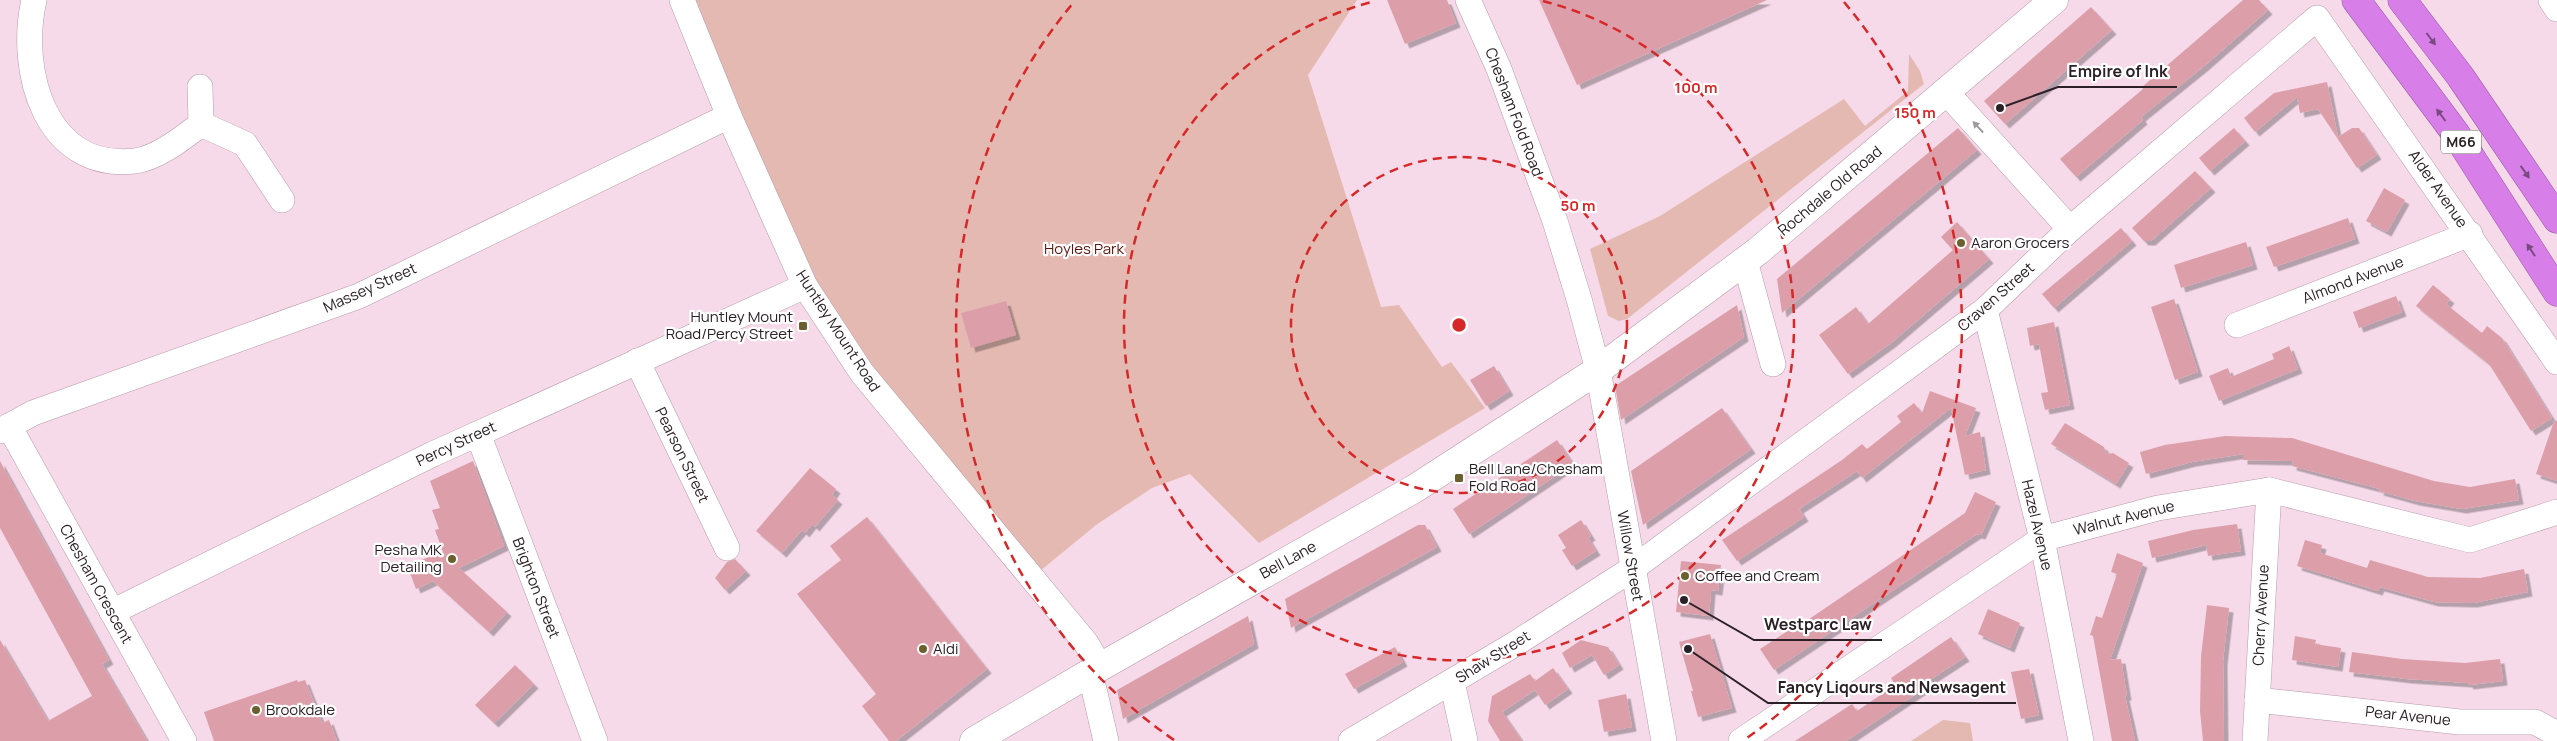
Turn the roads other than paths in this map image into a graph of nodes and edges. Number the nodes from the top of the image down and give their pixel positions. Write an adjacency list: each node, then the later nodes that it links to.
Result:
1 (34, 0): 13 (street)
2 (682, 0): 12 (street, Huntley Mount Road)
3 (1468, 0): 26 (street, Chesham Fold Road)
4 (2054, 0): 11 (main road, Rochdale Old Road)
5 (2356, 0): 20 (highway, M66, one-way to 5)
6 (2402, 0): 15 (highway, M66, one-way to 15)
7 (2551, 0): 8 (street)
8 (2557, 9)
9 (2317, 18): 16 (street, Craven Street); 17 (street, Alder Avenue)
10 (200, 88): 13 (street)
11 (1947, 93): 16 (street, one-way to 11); 18 (main road, Rochdale Old Road)
12 (729, 116): 19 (street, Huntley Mount Road); 27 (street, Massey Street)
13 (201, 124): 14 (street)
14 (282, 200)
15 (2557, 219)
16 (2070, 229): 21 (street, Craven Street)
17 (2470, 234): 22 (street, Almond Avenue); 24 (street, Alder Avenue)
18 (1745, 261): 25 (street); 26 (main road, Rochdale Old Road)
19 (805, 286): 23 (street, Percy Street); 35 (street, Huntley Mount Road)
20 (2557, 292)
21 (1985, 310): 31 (street, Hazel Avenue); 33 (street, Craven Street)
22 (2237, 324)
23 (637, 361): 28 (street, Percy Street); 32 (street, Pearson Street)
24 (2557, 362)
25 (1774, 364)
26 (1598, 370): 33 (street, Willow Street); 35 (main road, Bell Lane)
27 (5, 428): 34 (street, Chesham Crescent)
28 (478, 434): 34 (street, Percy Street); 40 (street, Brighton Street)
29 (2269, 490): 30 (street, Walnut Avenue); 31 (street, Walnut Avenue); 37 (street, Cherry Avenue)
30 (2557, 512)
31 (2042, 539): 46 (street, Walnut Avenue); 47 (street, Hazel Avenue)
32 (727, 548)
33 (1632, 569): 36 (street, Shaw Street); 45 (street, Willow Street)
34 (112, 612): 39 (street, Chesham Crescent)
35 (1093, 671): 41 (main road, Bell Lane); 42 (street, Huntley Mount Road)
36 (1452, 682): 43 (street, Shaw Street); 44 (street)
37 (2257, 700): 38 (street, Pear Avenue); 48 (street, Cherry Avenue)
38 (2557, 734)
39 (184, 741)
40 (595, 741)
41 (974, 741)
42 (1106, 741)
43 (1351, 741)
44 (1465, 741)
45 (1664, 741)
46 (1741, 741)
47 (2081, 741)
48 (2255, 741)

